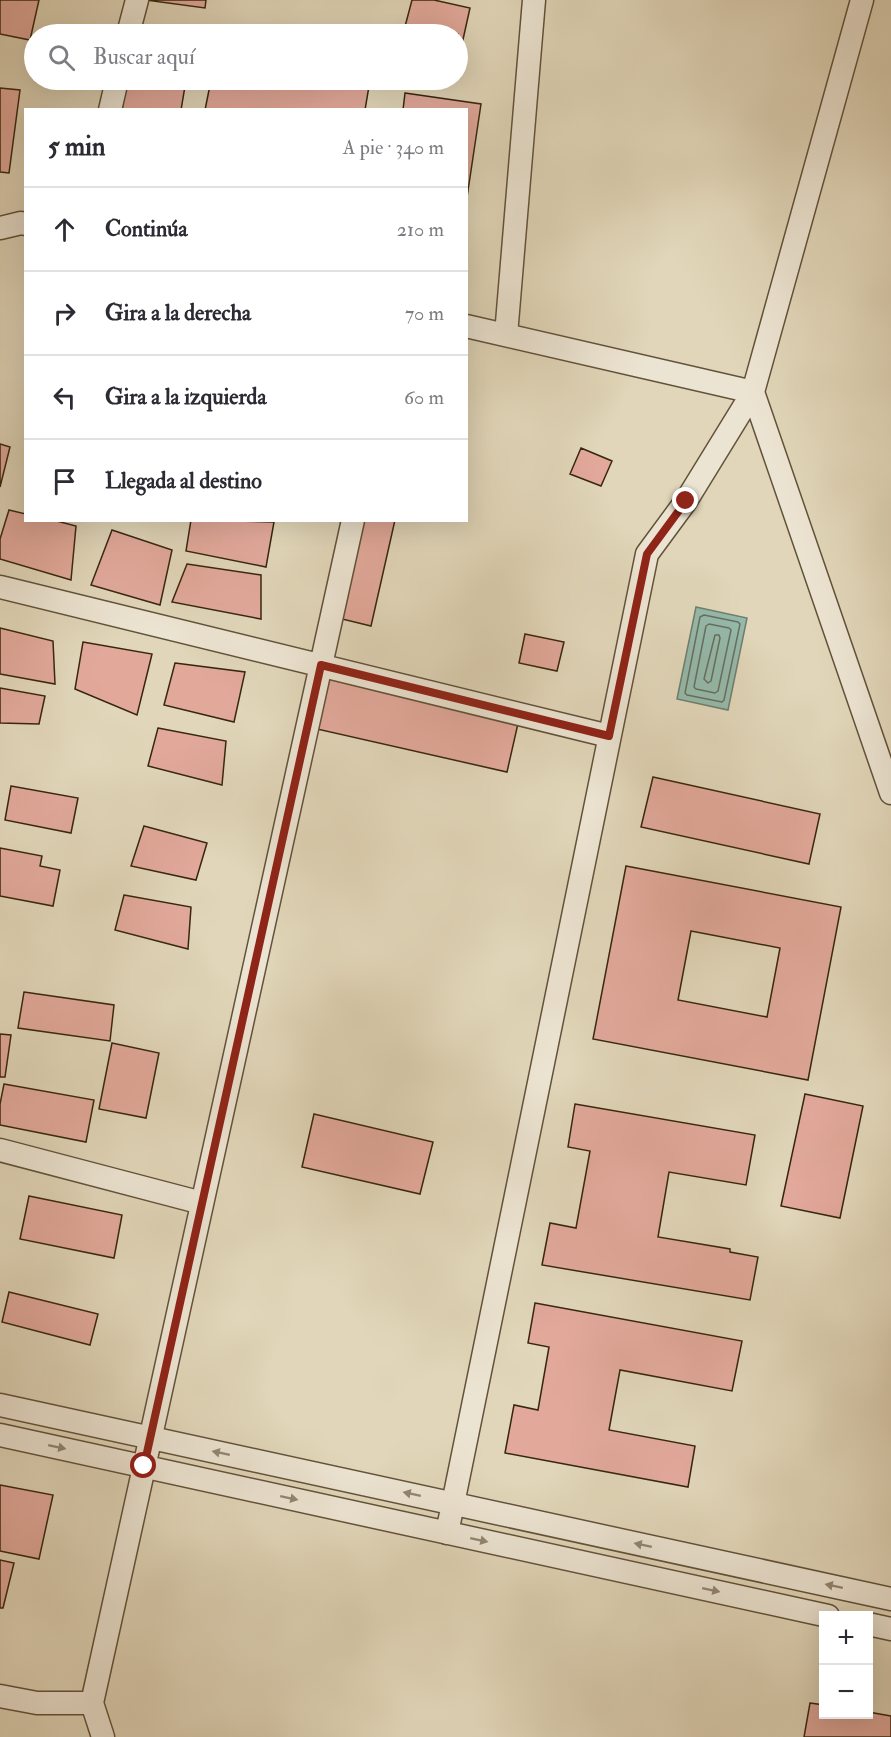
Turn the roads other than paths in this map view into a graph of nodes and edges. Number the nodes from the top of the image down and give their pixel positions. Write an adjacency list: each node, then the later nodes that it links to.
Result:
1 (137, 0): 4 (street)
2 (534, 0): 10 (street)
3 (862, 0): 11 (street)
4 (131, 24)
5 (115, 90): 6 (street)
6 (110, 108)
7 (24, 224): 8 (street)
8 (0, 228)
9 (468, 326): 10 (street)
10 (506, 335): 11 (street)
11 (753, 392): 15 (street); 16 (street)
12 (353, 522): 14 (street)
13 (0, 587): 14 (street)
14 (321, 665): 15 (street); 18 (street)
15 (609, 736): 23 (street)
16 (891, 793)
17 (0, 1150): 18 (street)
18 (202, 1203): 21 (street)
19 (0, 1405): 21 (street)
20 (0, 1435): 22 (street, one-way to 22)
21 (150, 1437): 22 (street); 23 (street, one-way to 21)
22 (144, 1466): 24 (street, one-way to 24); 30 (street)
23 (453, 1503): 24 (street); 25 (street, one-way to 23)
24 (447, 1533): 26 (street, one-way to 26)
25 (891, 1599)
26 (819, 1614)
27 (873, 1625): 28 (street)
28 (891, 1629)
29 (0, 1696): 30 (street)
30 (92, 1703): 31 (street)
31 (103, 1737)

